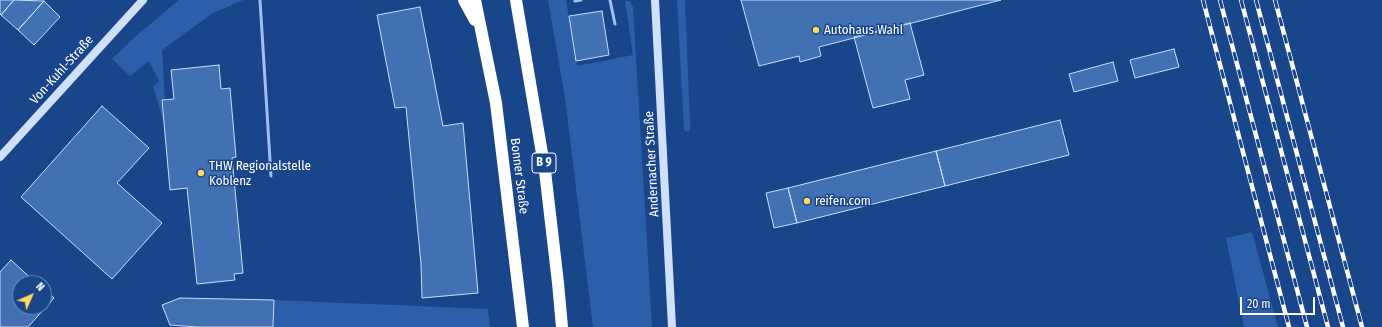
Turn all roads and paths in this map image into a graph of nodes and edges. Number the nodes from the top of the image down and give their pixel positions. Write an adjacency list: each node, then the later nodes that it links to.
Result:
1 (142, 0): 12 (street, Von-Kuhl-Straße)
2 (260, 0): 13 (lane)
3 (464, 0): 11 (highway)
4 (475, 0): 11 (highway, Bonner Straße)
5 (516, 0): 15 (highway, B 9)
6 (581, 0): 9 (lane)
7 (610, 0): 10 (lane)
8 (655, 0): 16 (street, Andernacher Straße)
9 (575, 1)
10 (615, 24)
11 (481, 29): 14 (highway, Bonner Straße)
12 (0, 157)
13 (271, 176)
14 (523, 327)
15 (562, 327)
16 (672, 327)

